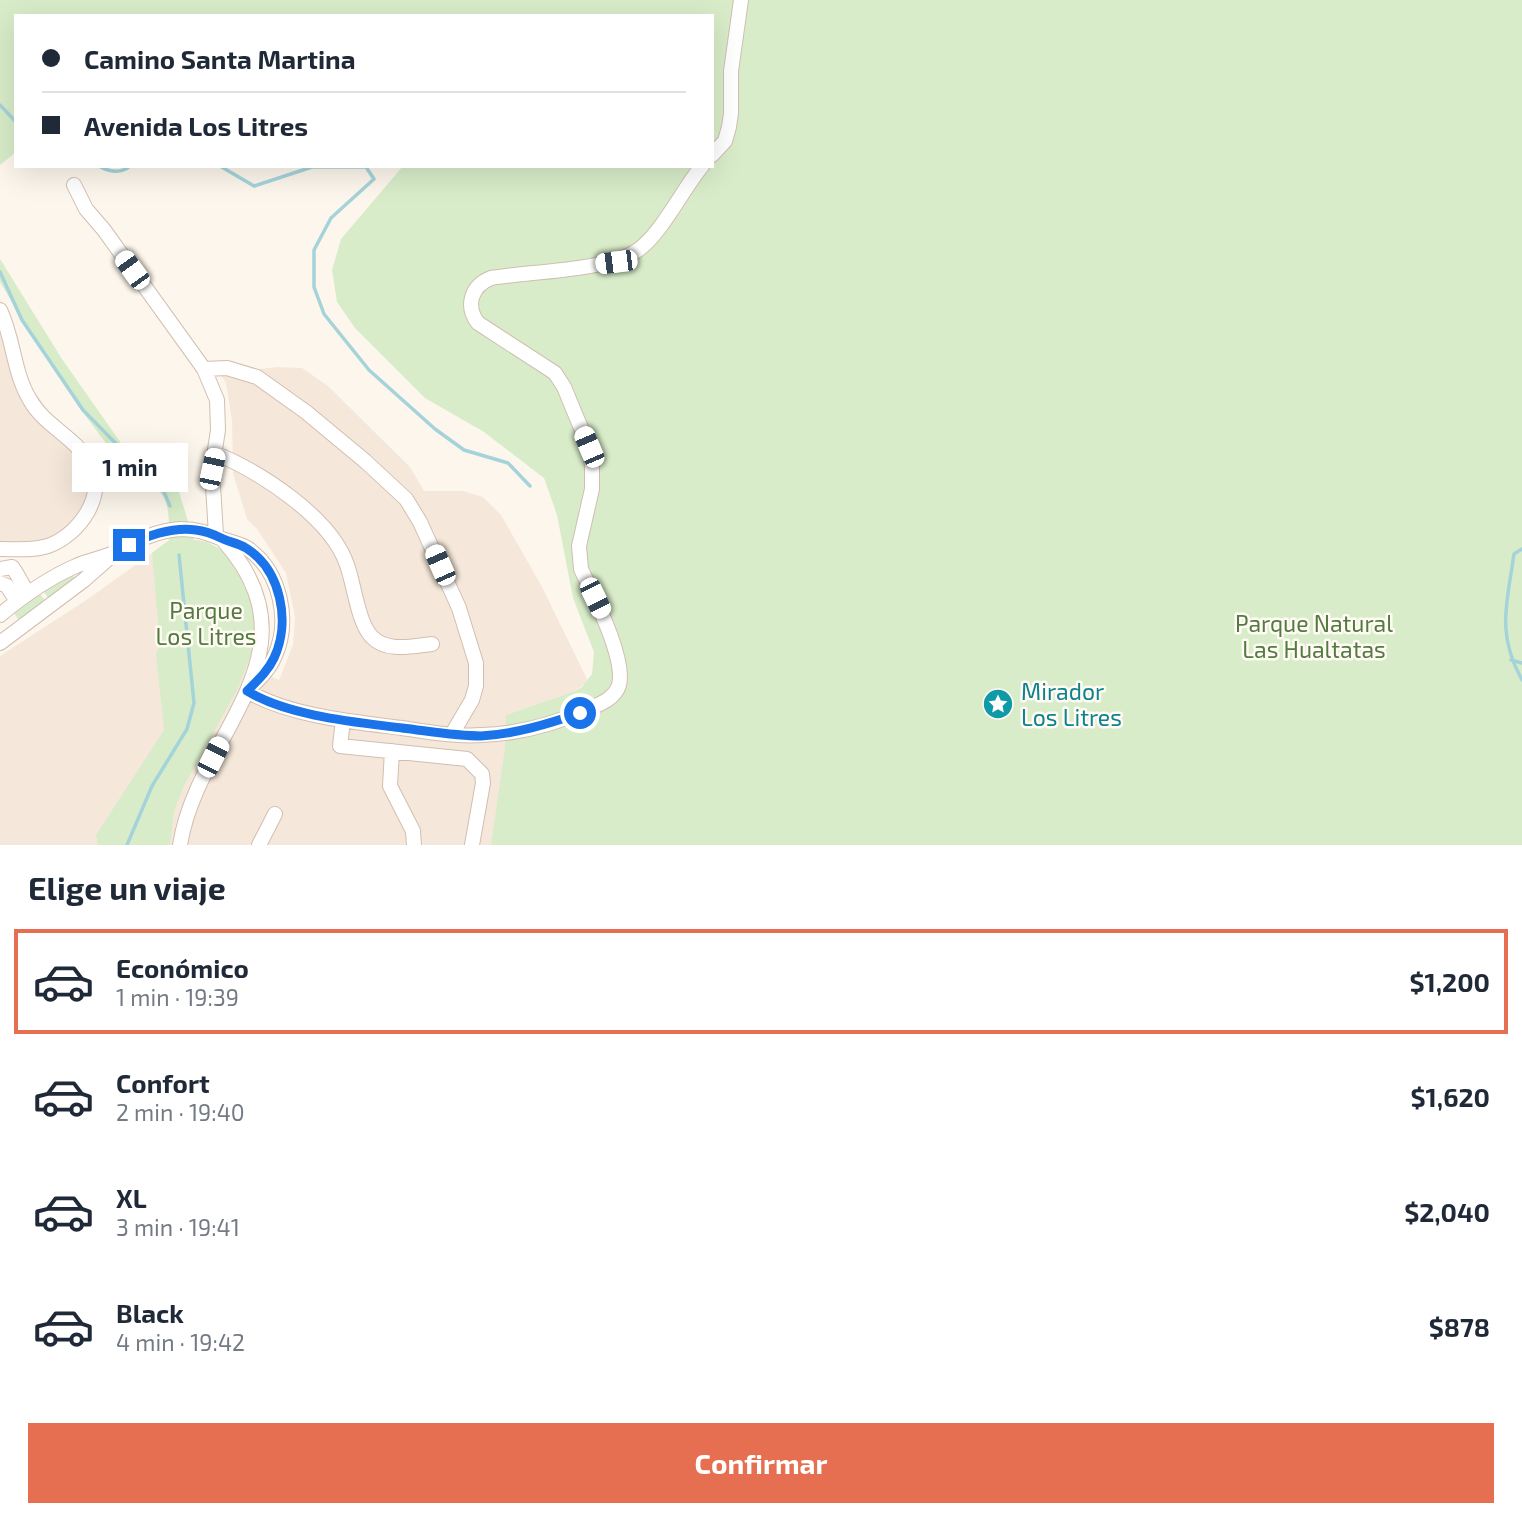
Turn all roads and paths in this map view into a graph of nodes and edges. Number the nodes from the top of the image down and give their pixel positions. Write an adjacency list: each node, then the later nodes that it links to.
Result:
1 (741, 0): 2 (street)
2 (714, 153)
3 (701, 168): 21 (street)
4 (74, 185): 6 (street)
5 (0, 310): 9 (street)
6 (204, 369): 7 (street); 21 (street)
7 (215, 453): 8 (street); 18 (street)
8 (219, 537): 10 (street); 19 (street); 19 (street)
9 (0, 549)
10 (114, 553): 11 (street); 13 (street)
11 (76, 566): 13 (street); 15 (street)
12 (0, 569): 15 (street)
13 (85, 580): 17 (street)
14 (0, 583): 15 (street)
15 (22, 597): 16 (street)
16 (0, 615)
17 (0, 643)
18 (432, 644)
19 (247, 691): 20 (street); 24 (street)
20 (343, 720): 21 (street); 22 (street)
21 (452, 734)
22 (391, 751): 26 (street); 27 (street)
23 (275, 814): 25 (street)
24 (180, 845)
25 (259, 845)
26 (414, 845)
27 (472, 845)

